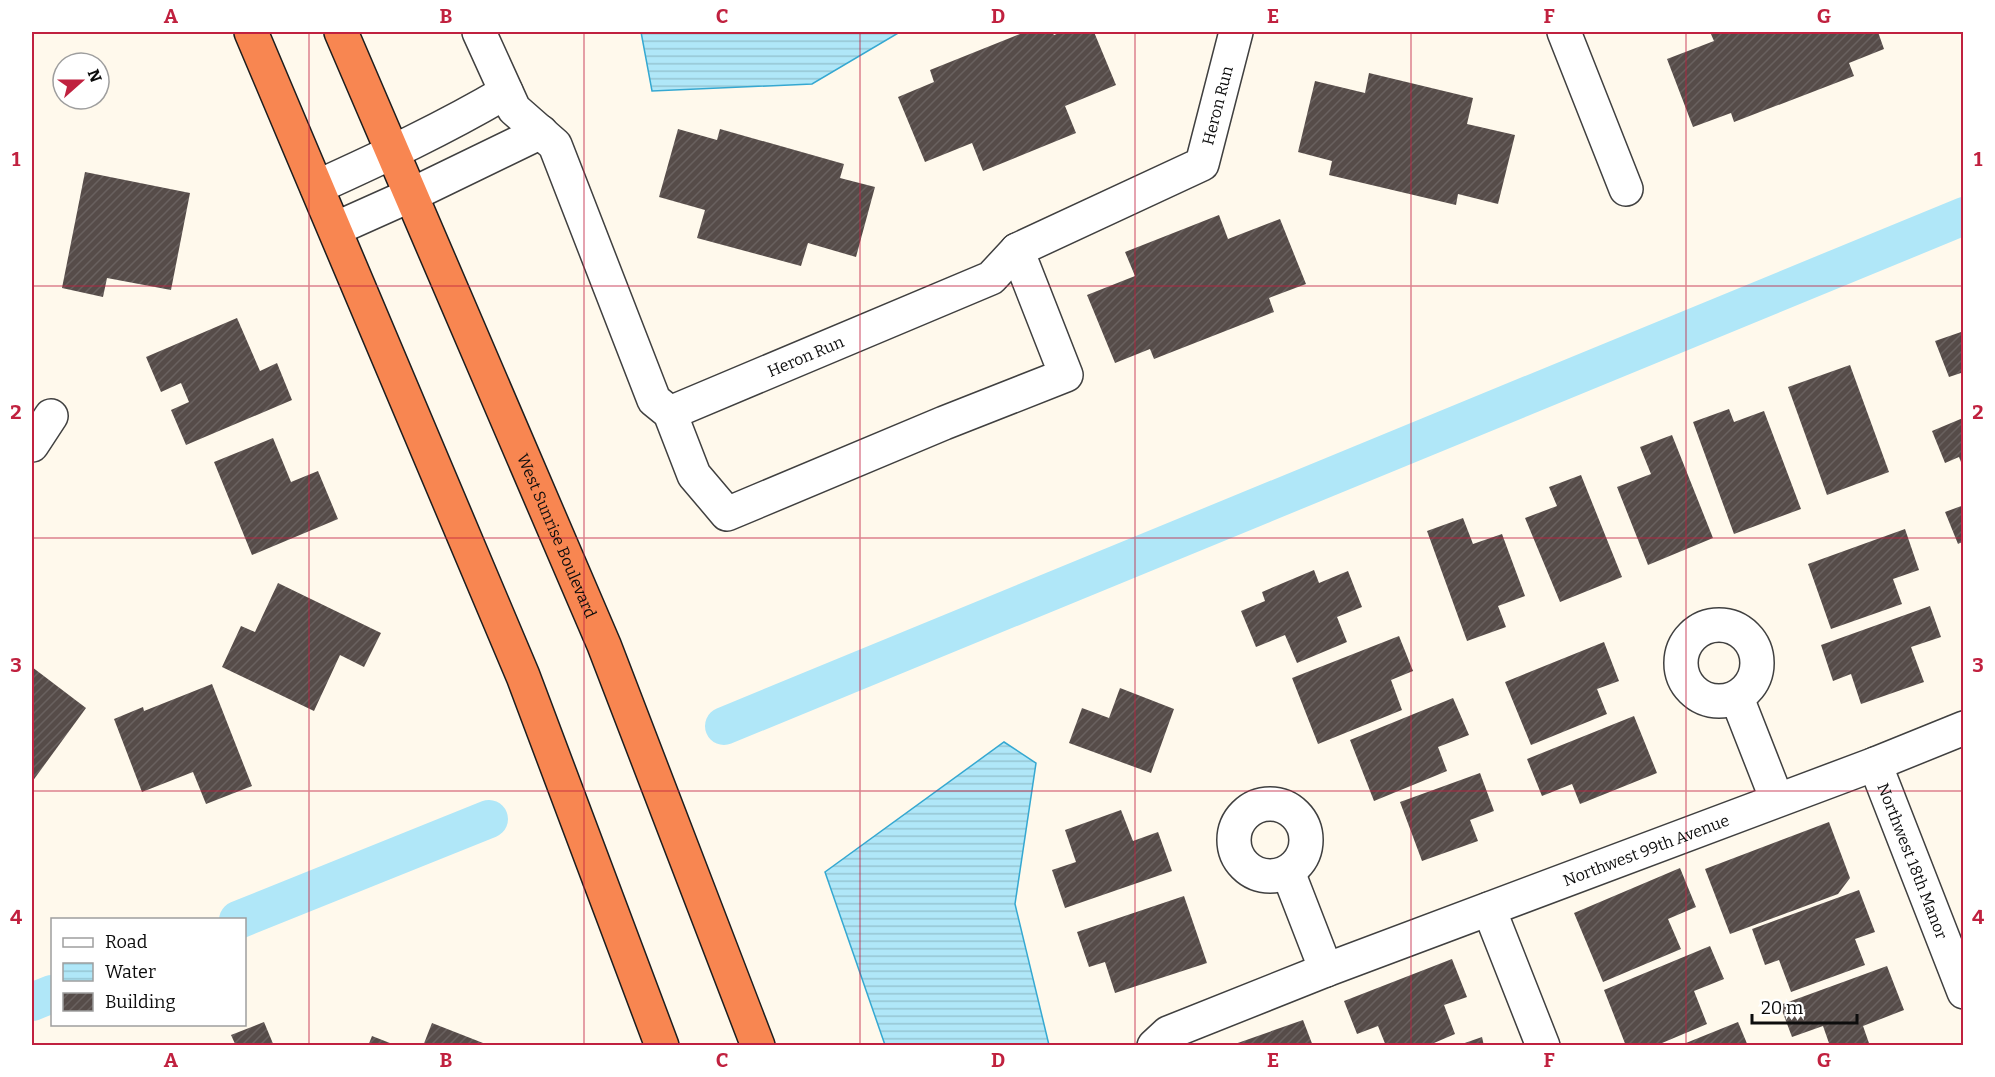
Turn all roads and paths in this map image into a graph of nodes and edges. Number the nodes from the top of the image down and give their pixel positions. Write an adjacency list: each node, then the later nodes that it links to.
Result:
1 (251, 32): 9 (highway)
2 (341, 32): 8 (highway, West Sunrise Boulevard)
3 (478, 32): 6 (street)
4 (1236, 32): 13 (street, Heron Run)
5 (1564, 32): 10 (street)
6 (506, 92): 7 (street); 8 (street)
7 (541, 132): 11 (street); 14 (street)
8 (393, 153): 9 (street); 11 (highway, West Sunrise Boulevard)
9 (317, 187): 12 (highway)
10 (1626, 189)
11 (411, 195): 12 (street); 26 (highway, West Sunrise Boulevard)
12 (335, 228): 25 (highway)
13 (1017, 250): 14 (street, Heron Run); 14 (street)
14 (670, 413)
15 (51, 416): 16 (street)
16 (32, 445)
17 (1737, 698): 20 (street)
18 (1964, 728): 19 (street, Northwest 99th Avenue)
19 (1875, 764): 20 (street, Northwest 99th Avenue); 24 (street, Northwest 18th Manor)
20 (1777, 800): 22 (street, Northwest 99th Avenue)
21 (1288, 872): 23 (street)
22 (1489, 909): 23 (street, Northwest 99th Avenue); 28 (street)
23 (1326, 970): 27 (street, Northwest 99th Avenue)
24 (1964, 992)
25 (663, 1046)
26 (758, 1046)
27 (1154, 1046)
28 (1543, 1046)

